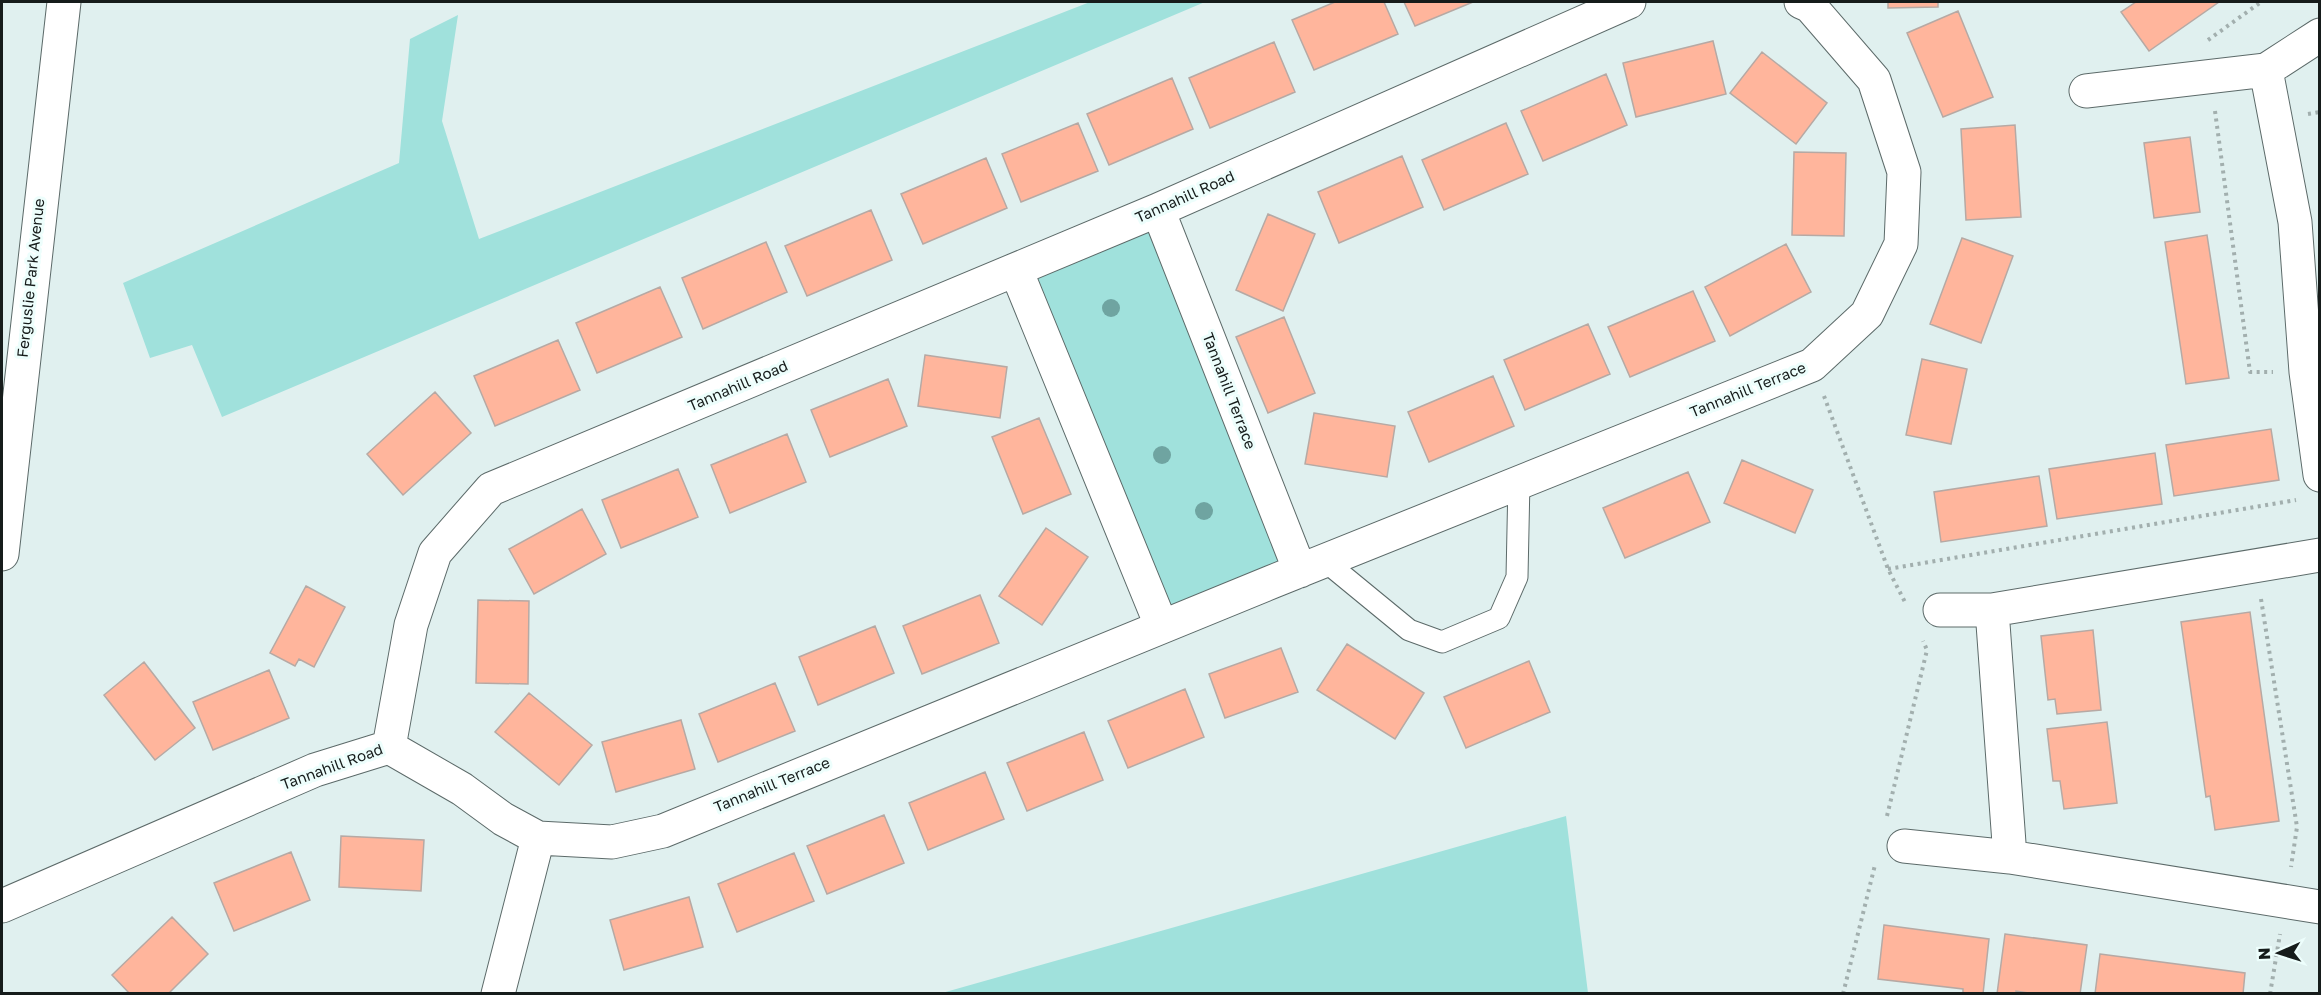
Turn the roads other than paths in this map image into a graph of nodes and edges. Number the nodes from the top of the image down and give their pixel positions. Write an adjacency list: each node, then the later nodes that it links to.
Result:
1 (64, 2): 11 (street, Ferguslie Park Avenue)
2 (1629, 2): 7 (street, Tannahill Road)
3 (1801, 2): 9 (street, Tannahill Terrace)
4 (2319, 35): 5 (street)
5 (2266, 70): 6 (street); 10 (street)
6 (2086, 91)
7 (1158, 210): 8 (street, Tannahill Road); 13 (street, Tannahill Terrace)
8 (1016, 270): 16 (street); 17 (street, Tannahill Road)
9 (1519, 481): 13 (street, Tannahill Terrace); 13 (lane, Tannahill Terrace)
10 (2314, 486)
11 (2, 554)
12 (2319, 555): 15 (street)
13 (1312, 566): 16 (street, Tannahill Terrace)
14 (1940, 610): 15 (street)
15 (1992, 610): 20 (street)
16 (1161, 625): 18 (street, Tannahill Terrace)
17 (389, 747): 18 (street, Tannahill Terrace); 21 (street, Tannahill Road)
18 (538, 838): 23 (street)
19 (1890, 854): 20 (street)
20 (2010, 857): 22 (street)
21 (2, 906)
22 (2319, 907)
23 (498, 993)

